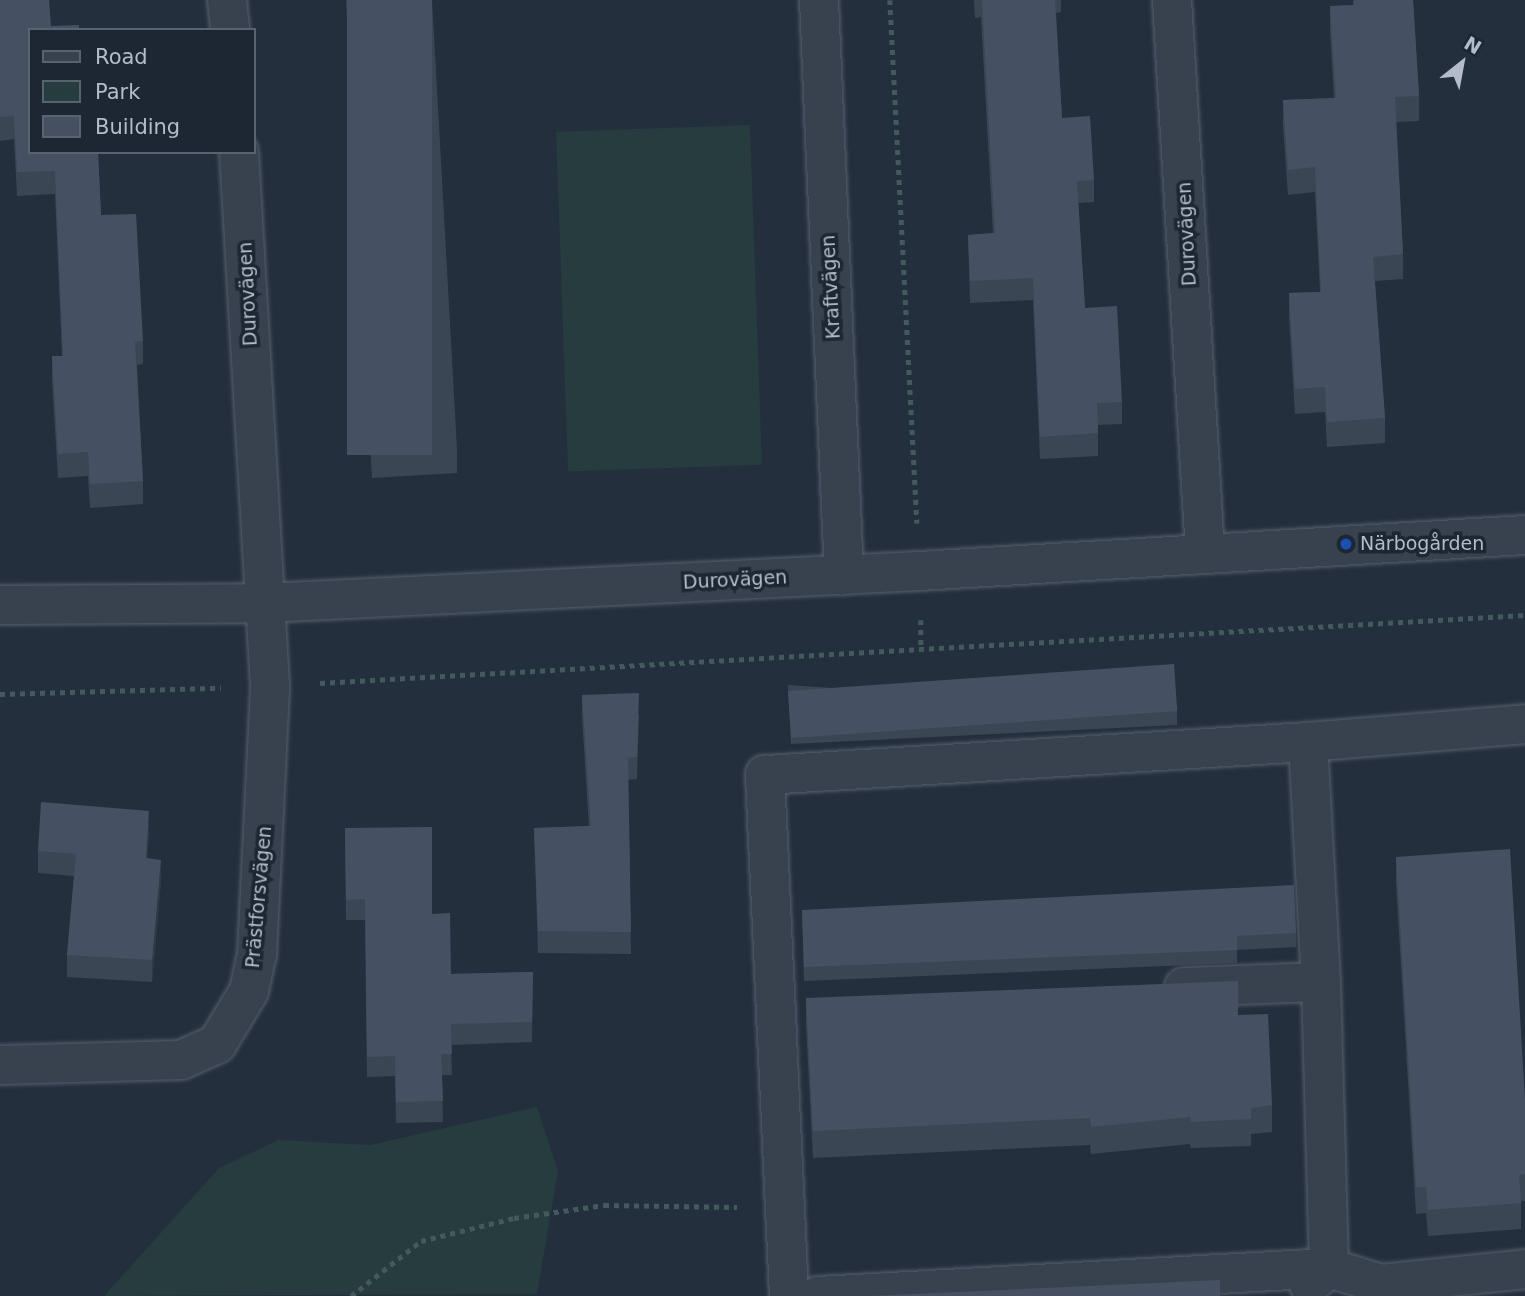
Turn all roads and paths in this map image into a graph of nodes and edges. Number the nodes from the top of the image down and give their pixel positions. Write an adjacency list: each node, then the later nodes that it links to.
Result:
1 (227, 0): 5 (street)
2 (819, 0): 10 (street, Kraftvägen)
3 (890, 0): 9 (path)
4 (1172, 0): 8 (street, Durovägen)
5 (230, 28)
6 (239, 154): 11 (street, Durovägen)
7 (1525, 535): 8 (street, Durovägen)
8 (1205, 552): 9 (street, Durovägen)
9 (919, 571): 10 (street, Durovägen); 14 (path)
10 (844, 575): 11 (street, Durovägen)
11 (265, 603): 12 (street, Durovägen); 15 (street, Prästforsvägen)
12 (0, 605)
13 (1525, 615): 14 (path)
14 (921, 650): 15 (path)
15 (270, 686): 16 (path); 23 (street, Prästforsvägen)
16 (0, 694)
17 (1525, 724): 18 (street)
18 (1308, 742): 19 (street); 22 (street)
19 (1321, 982): 20 (street); 25 (street)
20 (1154, 988)
21 (818, 1002): 22 (street)
22 (776, 1004): 24 (street)
23 (0, 1065)
24 (783, 1208): 28 (path); 29 (street)
25 (1329, 1268): 27 (street); 30 (street); 31 (street)
26 (1525, 1269): 27 (street)
27 (1383, 1290)
28 (352, 1296)
29 (789, 1296)
30 (818, 1296)
31 (1297, 1296)

